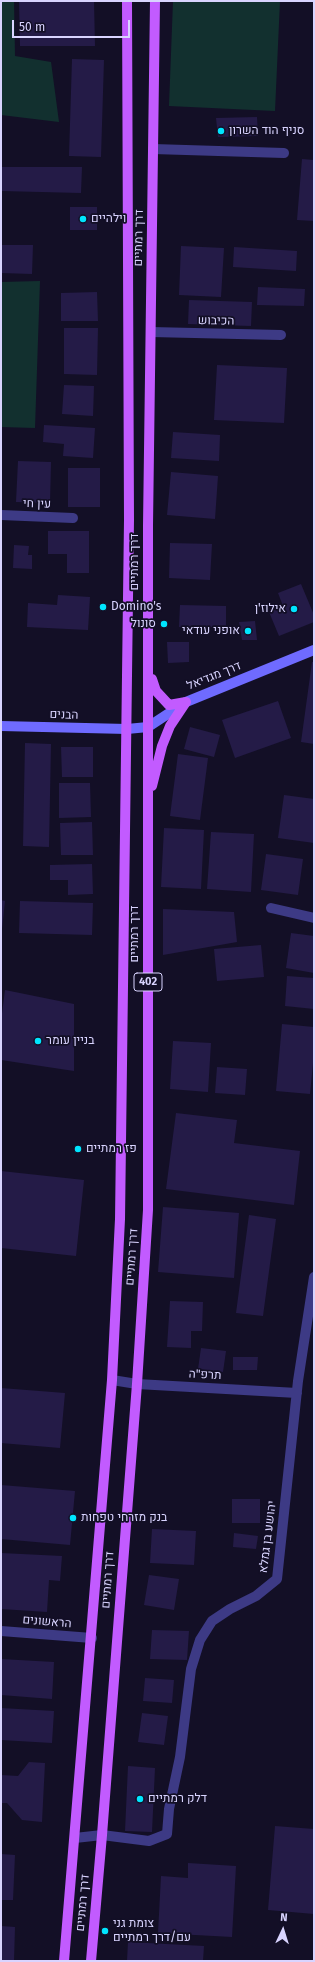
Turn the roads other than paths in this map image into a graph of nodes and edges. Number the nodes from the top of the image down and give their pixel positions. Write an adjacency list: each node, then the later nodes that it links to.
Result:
1 (127, 1): 14 (main road, דרך רמתיים / 402)
2 (155, 1): 3 (main road, דרך רמתיים / 402)
3 (153, 150): 4 (street); 5 (main road, דרך רמתיים / 402)
4 (284, 153)
5 (151, 332): 6 (street, הכיבוש); 10 (main road, דרך רמתיים / 402)
6 (281, 335)
7 (1, 515): 8 (street, עין חי)
8 (73, 518)
9 (314, 650): 11 (main road, דרך מגדיאל)
10 (149, 669): 11 (main road); 13 (main road, דרך רמתיים / 402)
11 (186, 702): 13 (main road, דרך מגדיאל); 15 (main road)
12 (1, 726): 14 (main road, הבנים)
13 (148, 727): 14 (main road, דרך מגדיאל); 15 (main road, דרך רמתיים / 402)
14 (127, 729): 19 (main road, דרך רמתיים / 402)
15 (148, 800): 20 (main road, דרך רמתיים / 402)
16 (272, 908): 17 (street)
17 (314, 918)
18 (314, 1277): 21 (street, יהושע בן גמלא)
19 (112, 1380): 20 (street, תרפ"ה); 23 (main road, דרך רמתיים / 402)
20 (137, 1384): 21 (street, תרפ"ה); 24 (main road, דרך רמתיים / 402)
21 (297, 1393): 24 (street, יהושע בן גמלא)
22 (1, 1631): 23 (street, הראשונים)
23 (92, 1638): 25 (main road, דרך רמתיים / 402)
24 (102, 1835): 25 (street, יהושע בן גמלא); 27 (main road, דרך רמתיים / 402)
25 (75, 1838): 26 (main road, דרך רמתיים / 402)
26 (64, 1961)
27 (91, 1961)

